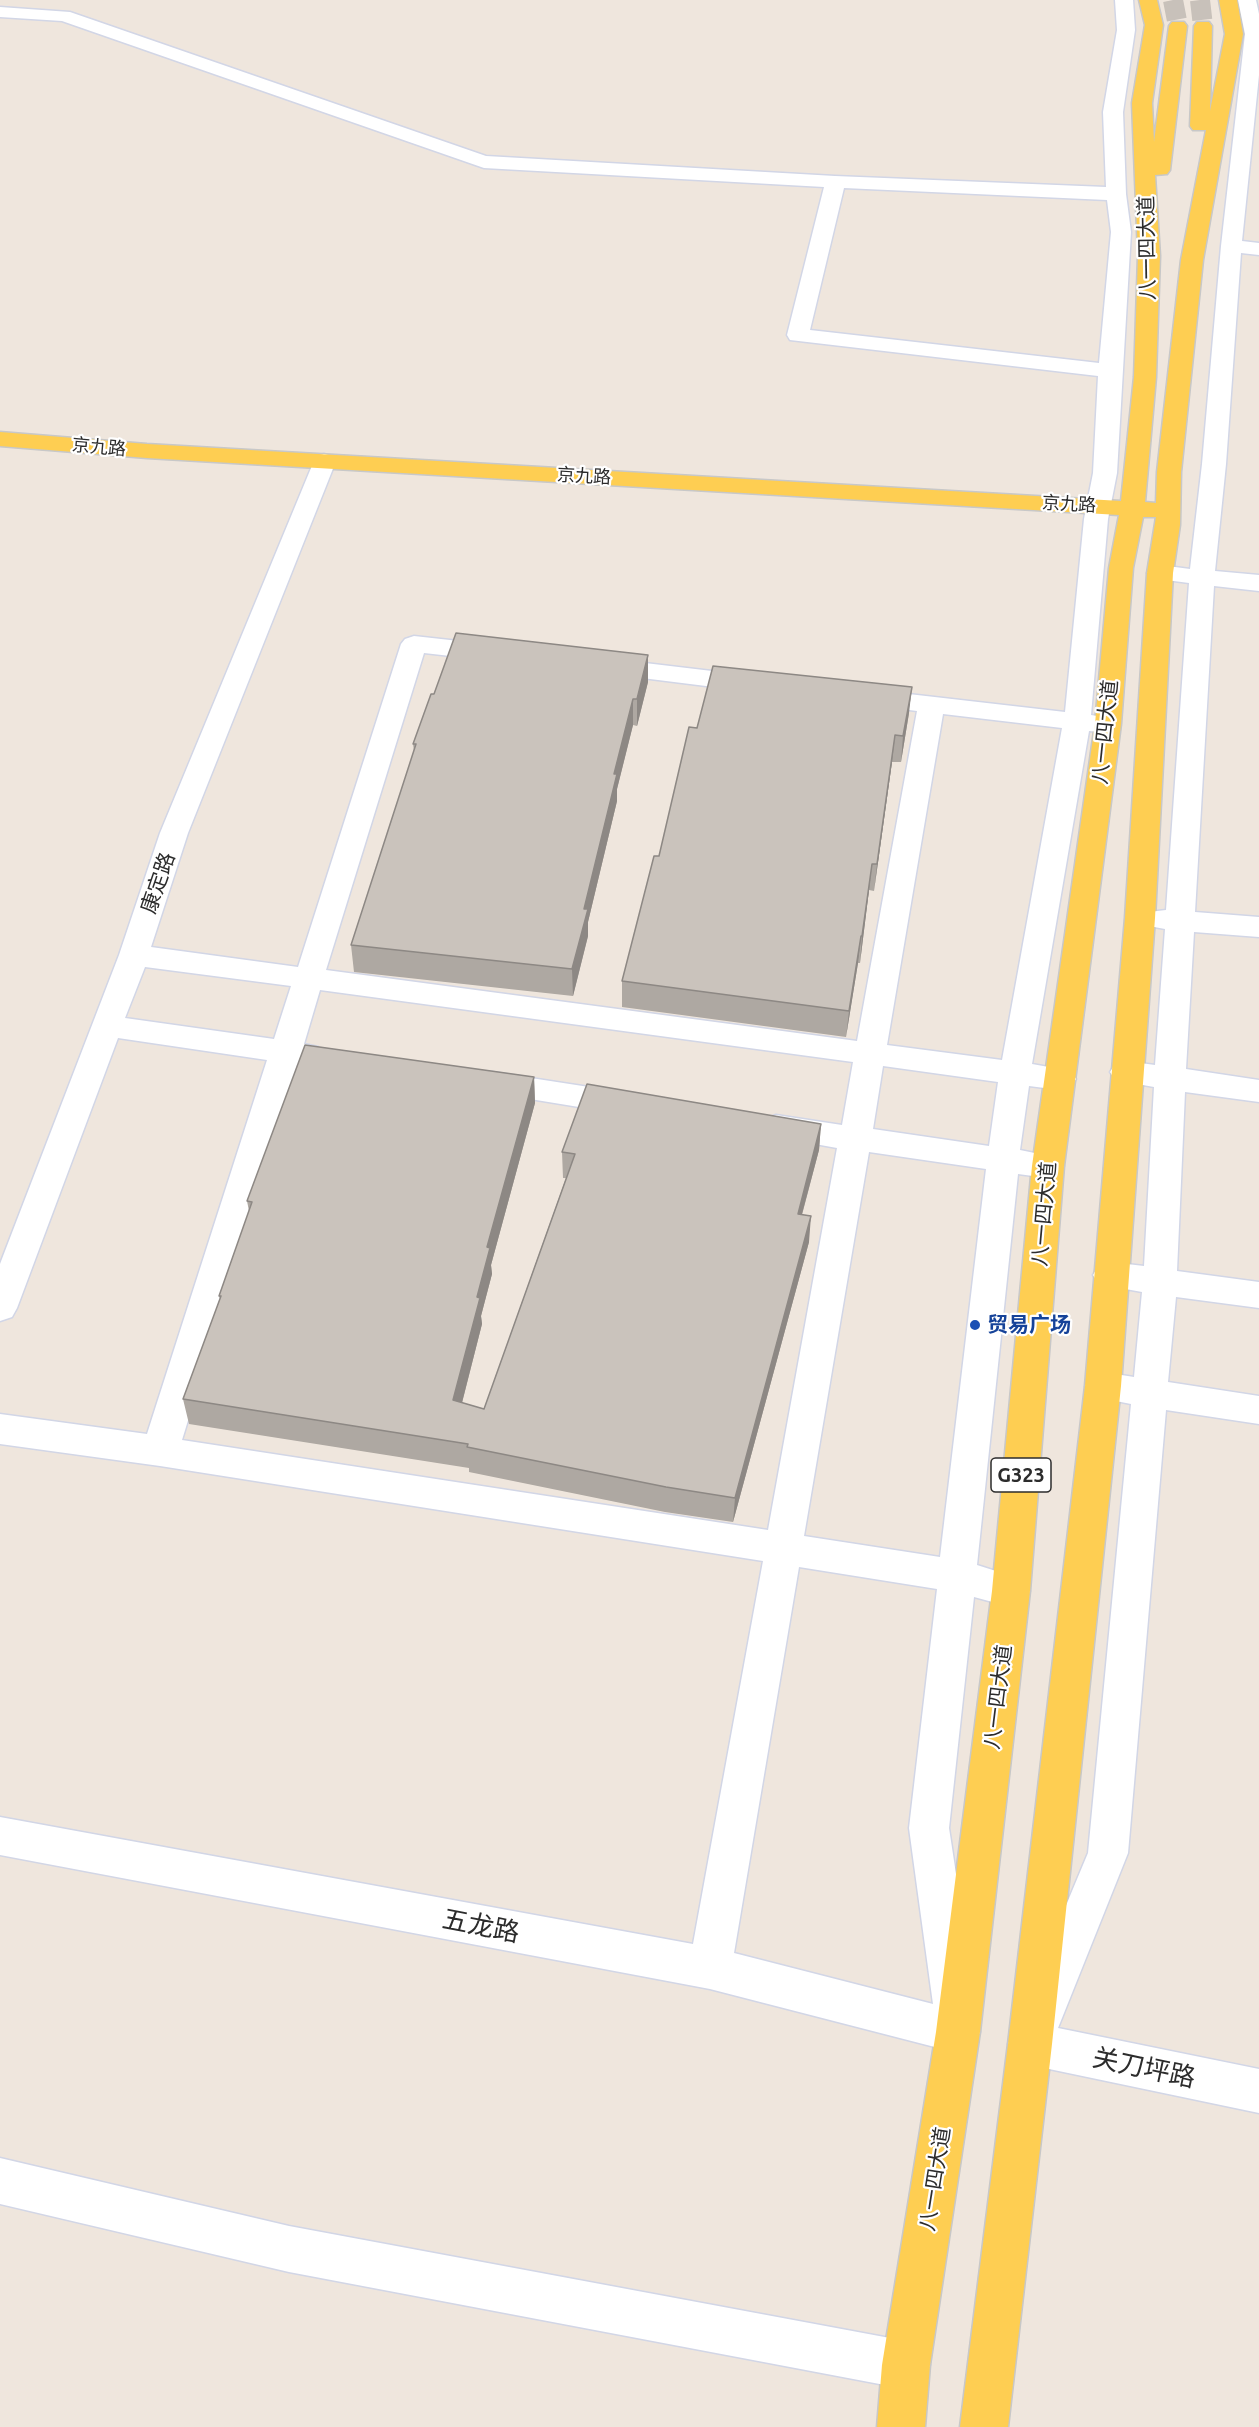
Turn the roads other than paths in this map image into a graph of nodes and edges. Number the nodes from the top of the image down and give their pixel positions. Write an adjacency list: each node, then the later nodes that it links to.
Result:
1 (1124, 0): 9 (street)
2 (1148, 0): 11 (main road, 八一四大道)
3 (1228, 0): 12 (main road, 八一四大道)
4 (1247, 0): 10 (street)
5 (0, 12): 8 (street)
6 (1178, 26): 11 (main road)
7 (1203, 27): 12 (main road)
8 (835, 182): 9 (street); 13 (street)
9 (1116, 194): 13 (street)
10 (1245, 247): 20 (street)
11 (1149, 256): 17 (main road, 八一四大道)
12 (1192, 260): 18 (main road, 八一四大道)
13 (1110, 371): 17 (street)
14 (0, 439): 16 (main road, 京九路)
15 (0, 456): 16 (main road, 京九路)
16 (321, 468): 17 (main road, 京九路); 31 (street, 康定路)
17 (1114, 514): 18 (main road, 京九路); 27 (main road, 八一四大道 / G323)
18 (1168, 518): 19 (main road, 八一四大道)
19 (1160, 573): 20 (street); 28 (main road, 八一四大道)
20 (1202, 576): 21 (street); 29 (street)
21 (1259, 583)
22 (520, 656): 32 (street)
23 (579, 663): 24 (street)
24 (778, 687)
25 (837, 694): 26 (street)
26 (931, 705): 27 (street); 35 (street)
27 (1093, 723): 38 (street); 41 (main road, 八一四大道 / G323)
28 (1140, 918): 29 (street); 37 (main road, 八一四大道)
29 (1179, 920): 30 (street); 40 (street)
30 (1259, 927)
31 (134, 955): 32 (street); 33 (street, 康定路)
32 (309, 978): 34 (street); 35 (street)
33 (107, 1026): 34 (street); 51 (street, 康定路)
34 (285, 1052): 36 (street); 56 (street)
35 (870, 1053): 38 (street); 45 (street)
36 (332, 1059)
37 (1126, 1072): 40 (street); 48 (main road, 八一四大道)
38 (1015, 1073): 41 (street); 46 (street)
39 (460, 1078): 43 (street)
40 (1170, 1078): 42 (street); 49 (street)
41 (1060, 1079): 47 (main road, 八一四大道 / G323)
42 (1259, 1091)
43 (658, 1109)
44 (751, 1123): 45 (street)
45 (855, 1139): 46 (street); 57 (street)
46 (1003, 1160): 47 (street); 58 (street)
47 (1048, 1166): 59 (main road, 八一四大道 / G323)
48 (1110, 1275): 49 (street); 52 (main road, 八一四大道)
49 (1160, 1281): 50 (street); 53 (street)
50 (1259, 1295)
51 (0, 1308)
52 (1103, 1386): 53 (street); 63 (main road, 八一四大道)
53 (1150, 1394): 54 (street); 63 (street)
54 (1259, 1410)
55 (0, 1429): 56 (street)
56 (160, 1451): 57 (street)
57 (783, 1550): 58 (street); 61 (street)
58 (958, 1576): 59 (street); 62 (street)
59 (1011, 1591): 62 (main road, 八一四大道 / G323)
60 (0, 1836): 61 (street, 五龙路)
61 (710, 1968): 62 (street, 五龙路)
62 (958, 2032): 66 (main road, 八一四大道 / G323)
63 (1030, 2044): 64 (street, 关刀坪路); 68 (main road, 八一四大道)
64 (1259, 2091)
65 (0, 2181): 66 (street)
66 (906, 2365): 67 (main road, 八一四大道 / G323)
67 (901, 2427)
68 (984, 2427)

